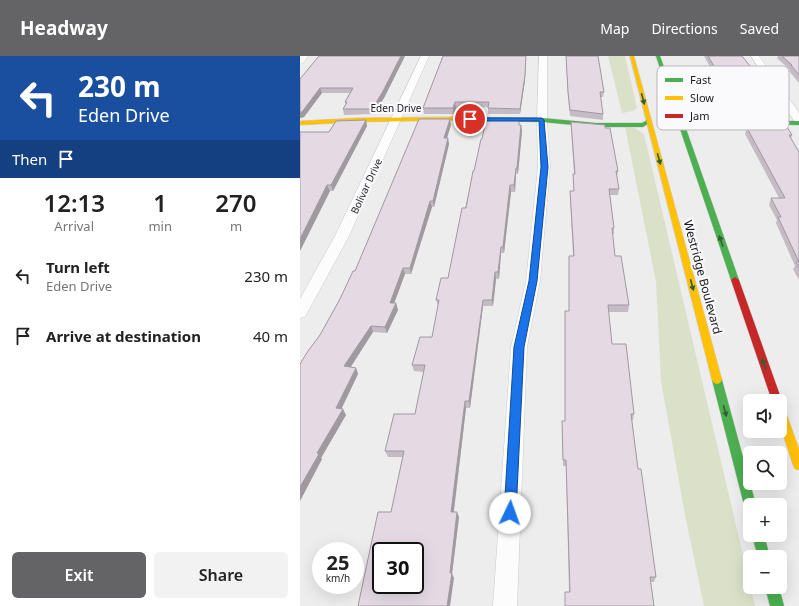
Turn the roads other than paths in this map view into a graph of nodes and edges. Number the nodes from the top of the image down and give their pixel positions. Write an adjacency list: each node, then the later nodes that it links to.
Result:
1 (304, 56): 7 (street)
2 (425, 56): 11 (street, Bolivar Drive)
3 (543, 56): 12 (street)
4 (632, 56): 13 (main road, Westridge Boulevard, one-way to 13)
5 (658, 56): 8 (main road, Westridge Boulevard)
6 (755, 56): 9 (street)
7 (300, 61)
8 (661, 66)
9 (762, 66)
10 (789, 106): 15 (street)
11 (397, 120): 12 (main road, Eden Drive); 16 (main road, Eden Drive); 18 (street, Bolivar Drive)
12 (542, 120): 13 (main road, Eden Drive); 24 (street)
13 (649, 121): 14 (main road, Eden Drive); 22 (main road, Westridge Boulevard, one-way to 22)
14 (657, 121)
15 (799, 121)
16 (300, 123)
17 (683, 130): 19 (main road, Westridge Boulevard, one-way to 17)
18 (300, 313)
19 (775, 394)
20 (787, 430): 21 (main road)
21 (799, 464)
22 (748, 498)
23 (774, 594): 25 (main road)
24 (506, 606)
25 (777, 606)

